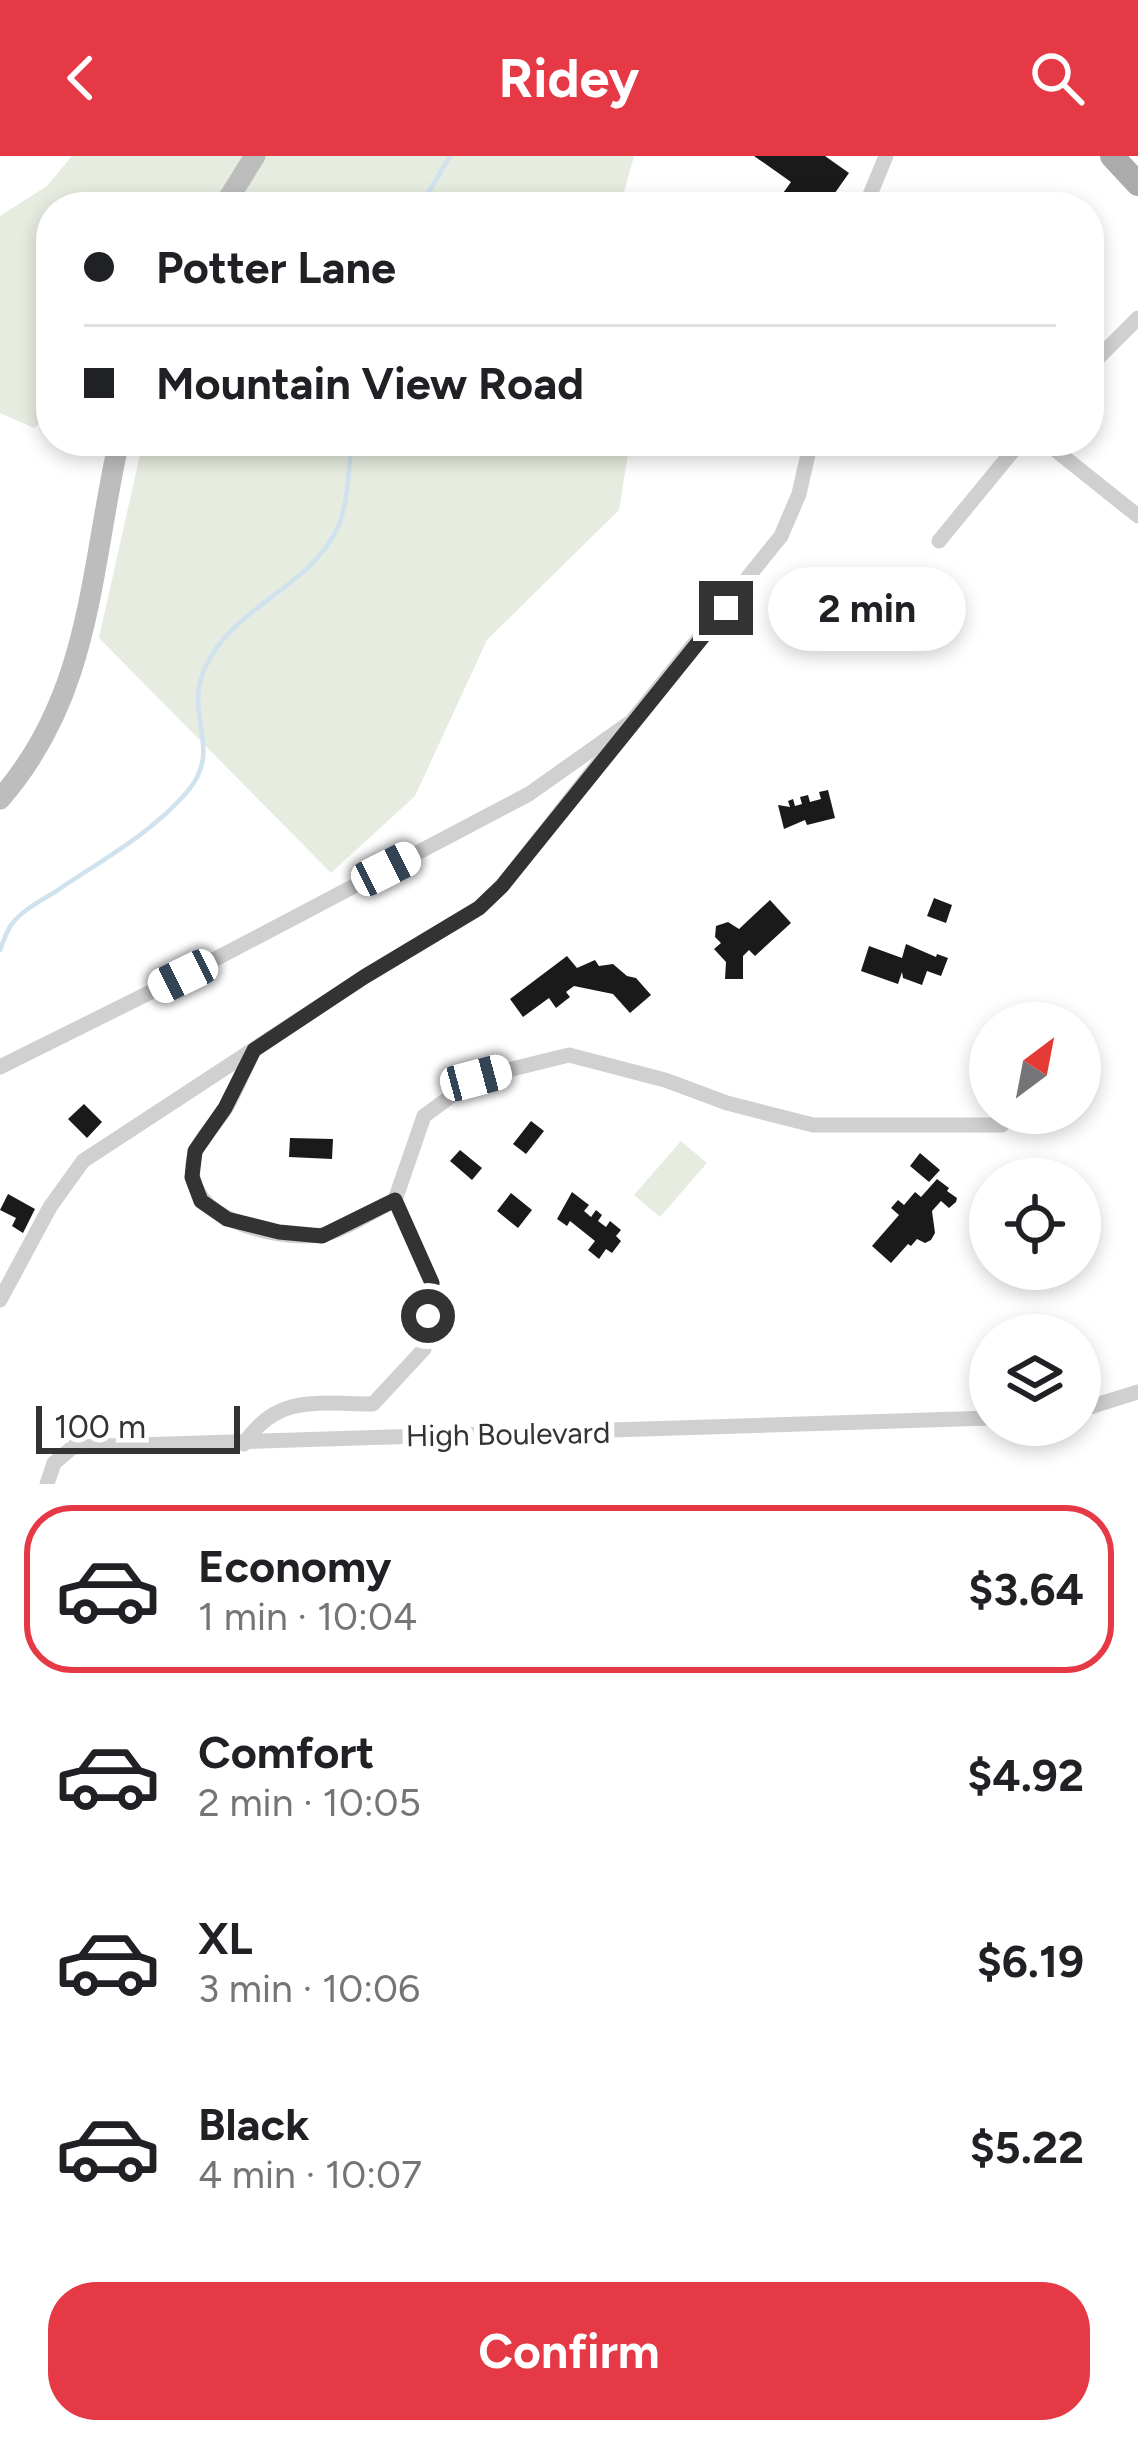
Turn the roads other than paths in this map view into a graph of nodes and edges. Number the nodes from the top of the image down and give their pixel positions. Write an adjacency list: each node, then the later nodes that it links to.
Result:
1 (255, 156): 5 (main road)
2 (886, 156): 6 (street)
3 (1112, 156): 4 (main road)
4 (1138, 184)
5 (232, 192)
6 (871, 192)
7 (1138, 318): 8 (street)
8 (1104, 352)
9 (116, 456): 16 (main road)
10 (808, 456): 15 (street)
11 (1009, 456): 14 (street)
12 (1063, 456): 13 (street)
13 (1138, 516)
14 (939, 541)
15 (632, 722): 17 (street); 18 (street)
16 (0, 799)
17 (254, 1050): 20 (street); 21 (street)
18 (0, 1067)
19 (969, 1125): 20 (street)
20 (395, 1200): 25 (street)
21 (0, 1300)
22 (1138, 1392): 23 (street)
23 (1101, 1404)
24 (969, 1419): 25 (street, High Boulevard)
25 (244, 1444): 26 (street, High Boulevard)
26 (47, 1484)

